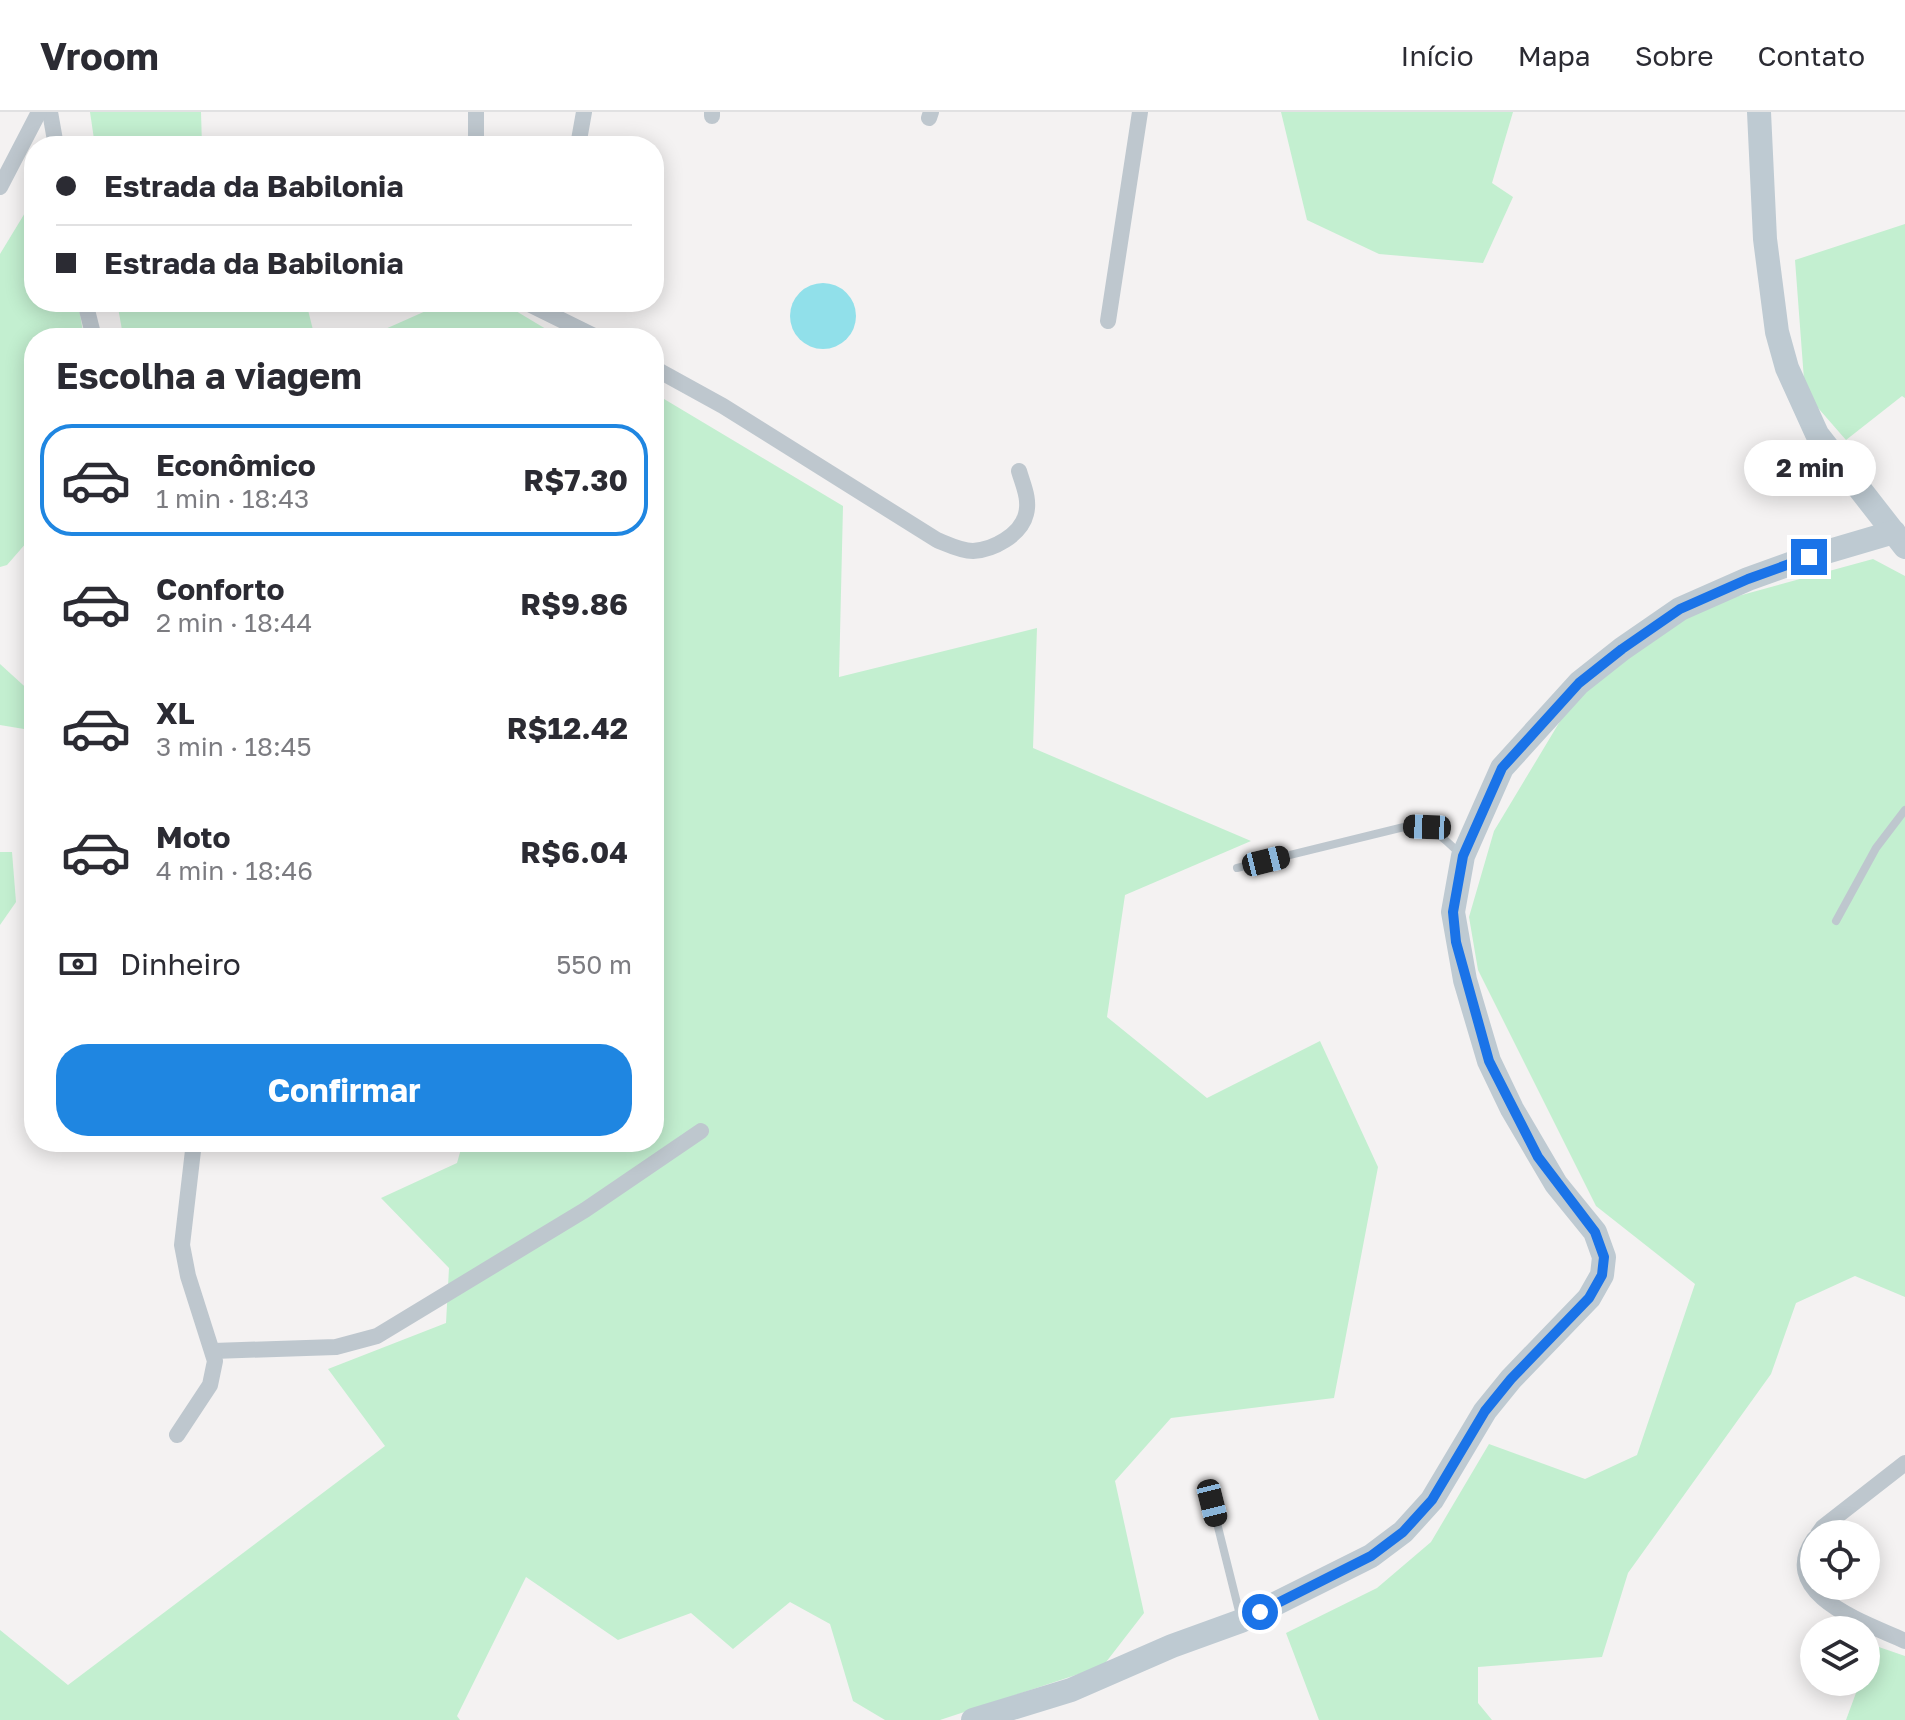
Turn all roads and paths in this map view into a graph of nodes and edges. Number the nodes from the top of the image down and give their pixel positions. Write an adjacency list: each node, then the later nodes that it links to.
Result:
1 (39, 112): 7 (street)
2 (50, 112): 8 (street)
3 (476, 112): 9 (street)
4 (584, 112): 10 (street)
5 (1140, 112): 14 (street)
6 (1759, 112): 18 (street)
7 (27, 136)
8 (54, 136)
9 (476, 136)
10 (580, 136)
11 (24, 141): 12 (street)
12 (0, 187)
13 (545, 312): 15 (street)
14 (1108, 321)
15 (578, 328)
16 (664, 374): 17 (street)
17 (1019, 471)
18 (1901, 536): 20 (street)
19 (1905, 810): 22 (lane)
20 (1463, 856): 21 (lane); 31 (street)
21 (1237, 868)
22 (1836, 921)
23 (701, 1131): 25 (street)
24 (193, 1152): 25 (street)
25 (213, 1351): 26 (street)
26 (177, 1435)
27 (1905, 1463): 29 (street)
28 (1212, 1503): 31 (lane)
29 (1832, 1520)
30 (1825, 1600): 32 (street)
31 (1241, 1621): 33 (street)
32 (1905, 1641)
33 (973, 1720)

